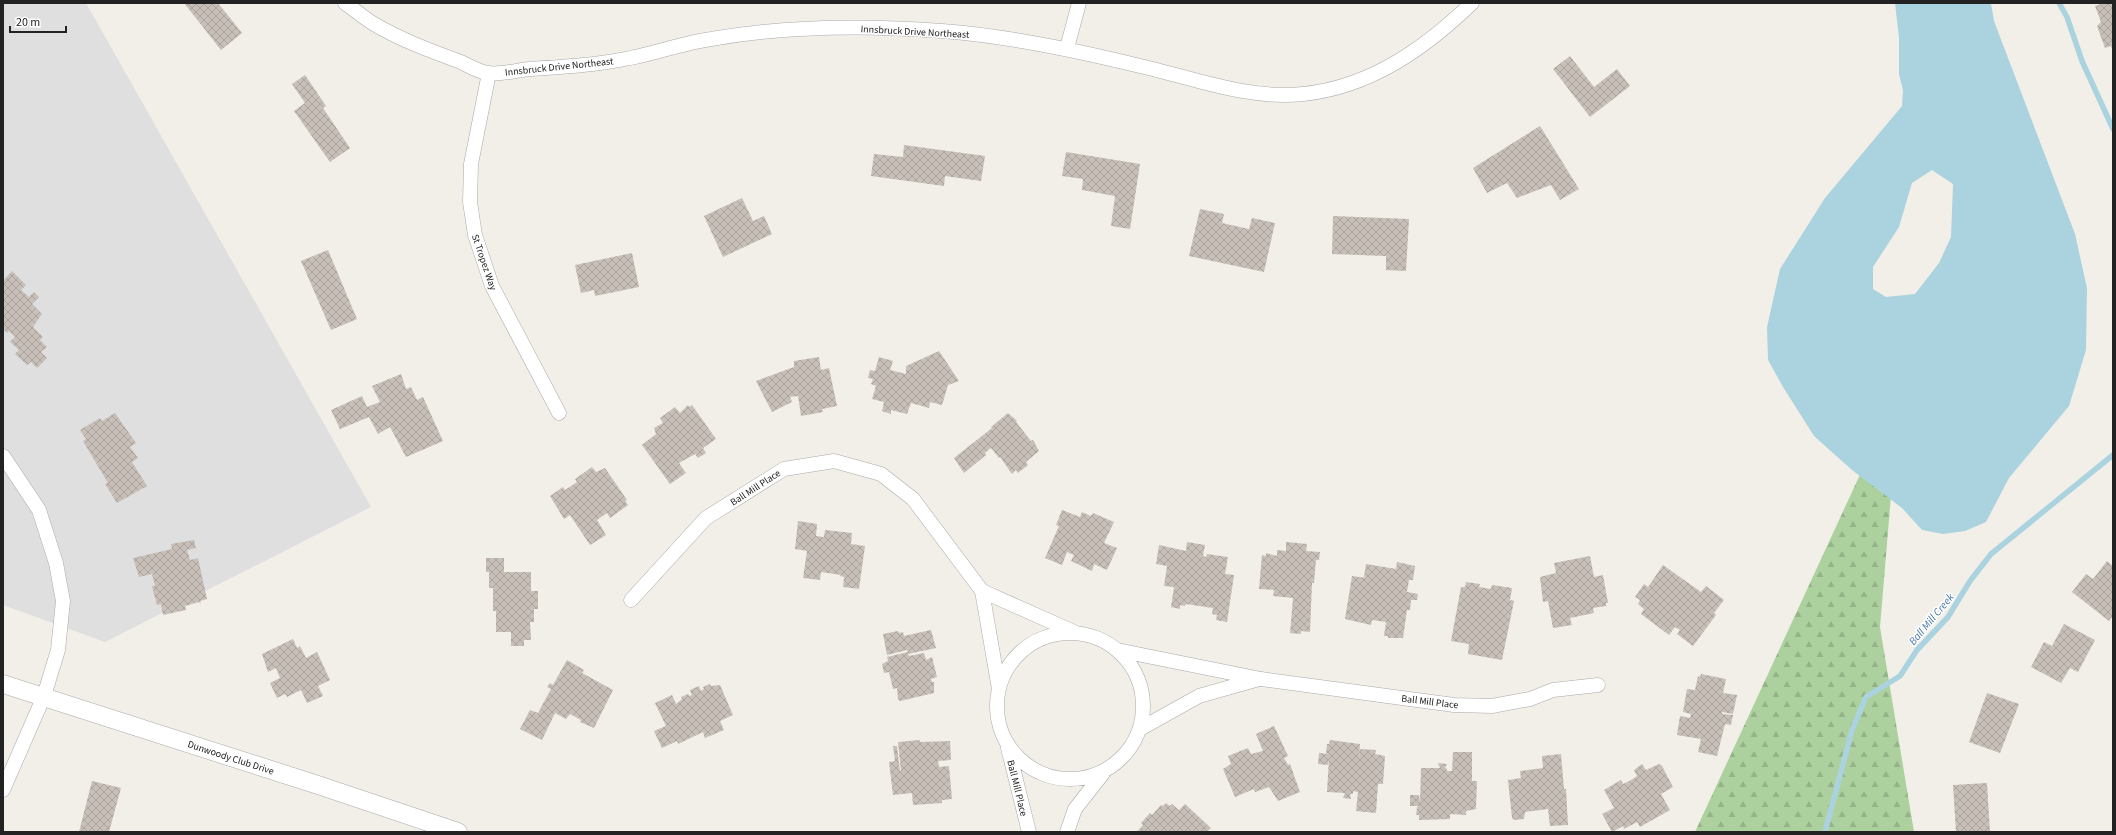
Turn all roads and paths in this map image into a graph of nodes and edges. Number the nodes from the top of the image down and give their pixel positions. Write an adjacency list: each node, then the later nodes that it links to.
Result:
1 (345, 3): 5 (street, Innsbruck Drive Northeast)
2 (1079, 3): 4 (street)
3 (1472, 3): 4 (street, Innsbruck Drive Northeast)
4 (1067, 48): 5 (street, Innsbruck Drive Northeast)
5 (489, 73): 6 (street, St Tropez Way)
6 (559, 412)
7 (3, 456): 16 (street)
8 (982, 591): 9 (street, Ball Mill Place); 10 (street, Ball Mill Place); 15 (street, Ball Mill Place)
9 (631, 600)
10 (1074, 632): 11 (street, Ball Mill Place); 15 (street)
11 (1117, 650): 12 (street, Ball Mill Place); 17 (street)
12 (1261, 679): 14 (street, Ball Mill Place); 17 (street, Ball Mill Place)
13 (3, 684): 16 (street, Dunwoody Club Drive)
14 (1598, 685)
15 (999, 689): 18 (street, Ball Mill Place)
16 (44, 696): 20 (street); 21 (street, Dunwoody Club Drive)
17 (1140, 729): 19 (street)
18 (1007, 744): 19 (street); 22 (street, Ball Mill Place)
19 (1105, 771): 23 (street)
20 (3, 790)
21 (458, 832)
22 (1030, 832)
23 (1067, 832)

